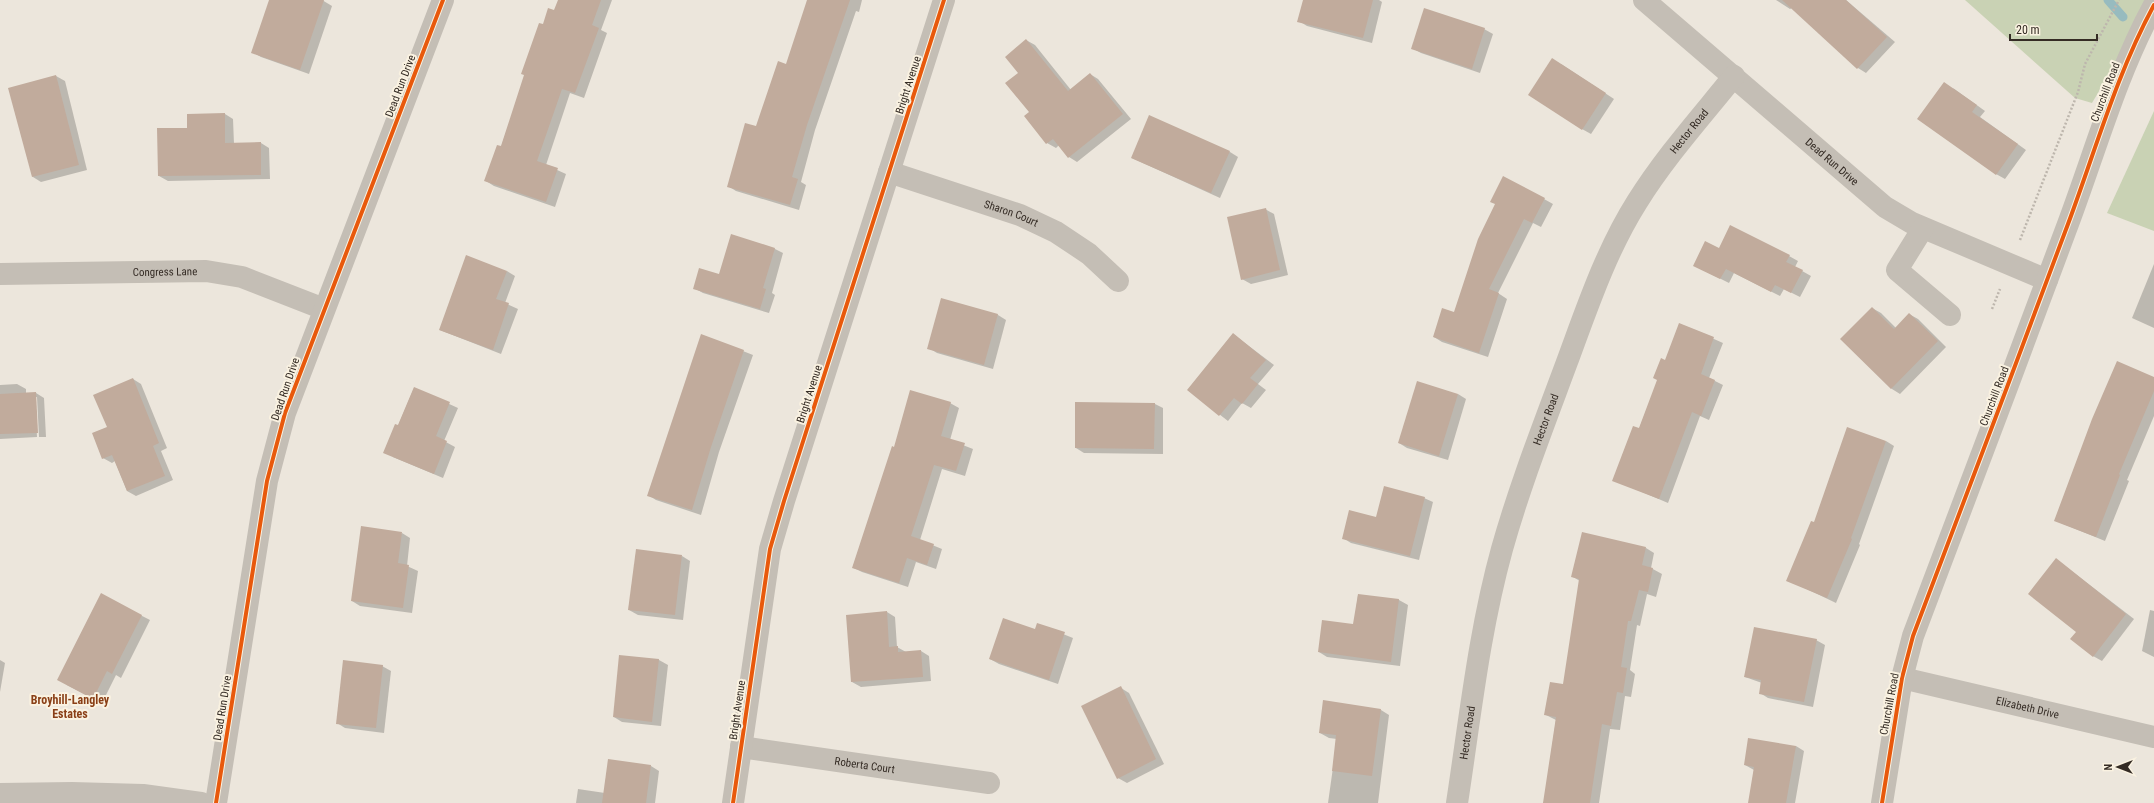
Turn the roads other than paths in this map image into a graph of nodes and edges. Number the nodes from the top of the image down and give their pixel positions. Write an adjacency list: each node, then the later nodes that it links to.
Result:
1 (443, 0): 11 (street, Dead Run Drive)
2 (944, 0): 6 (street, Bright Avenue)
3 (1644, 0): 5 (street, Dead Run Drive)
4 (2154, 5): 9 (street, Churchill Road)
5 (1734, 76): 7 (street, Dead Run Drive); 21 (street, Hector Road)
6 (889, 172): 10 (street, Sharon Court); 15 (street, Bright Avenue)
7 (1923, 228): 9 (street, Dead Run Drive); 12 (street)
8 (0, 274): 11 (street, Congress Lane)
9 (2047, 280): 13 (street, Churchill Road)
10 (1118, 281)
11 (324, 308): 19 (street, Dead Run Drive)
12 (1950, 315)
13 (1902, 678): 14 (street, Elizabeth Drive); 22 (street, Churchill Road)
14 (2154, 736)
15 (741, 747): 16 (street, Roberta Court); 20 (street, Bright Avenue)
16 (989, 783)
17 (0, 794): 18 (street)
18 (201, 803)
19 (216, 803)
20 (733, 803)
21 (1457, 803)
22 (1882, 803)

